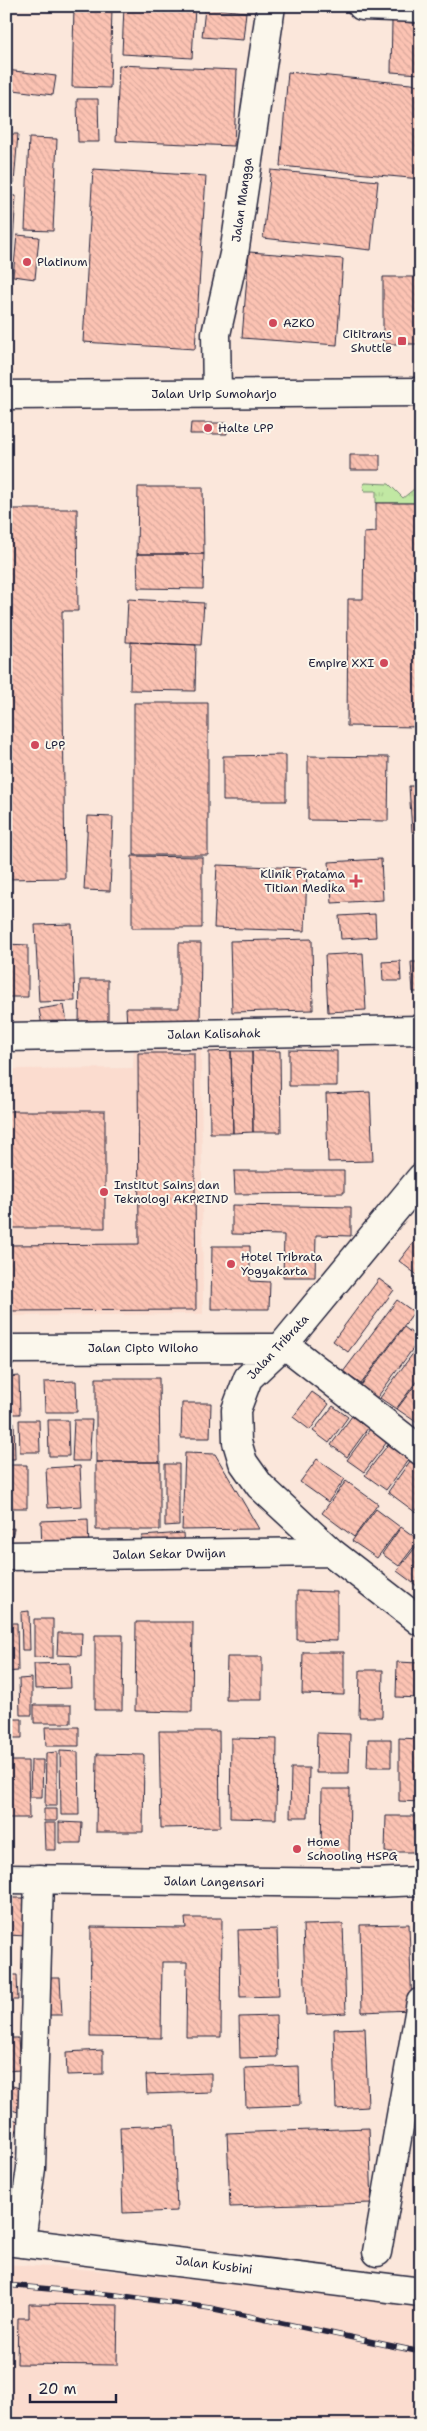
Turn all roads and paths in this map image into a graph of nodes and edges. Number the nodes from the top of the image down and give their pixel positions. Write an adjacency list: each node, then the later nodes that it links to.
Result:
1 (271, 6): 5 (street, Jalan Mangga)
2 (362, 6): 3 (street)
3 (421, 8)
4 (421, 392): 5 (street, Jalan Urip Sumoharjo)
5 (217, 393): 6 (street, Jalan Urip Sumoharjo)
6 (6, 395)
7 (421, 1030): 8 (street, Jalan Kalisahak)
8 (6, 1036)
9 (421, 1178): 10 (street, Jalan Tribrata)
10 (282, 1346): 11 (street, Jalan Cipto Wiloho); 12 (street); 13 (street, Jalan Tribrata)
11 (6, 1349)
12 (421, 1451)
13 (331, 1552): 14 (street, Jalan Sekar Dwijan); 15 (street, Jalan Tribrata)
14 (6, 1556)
15 (421, 1622)
16 (6, 1879): 17 (street, Jalan Langensari)
17 (38, 1879): 18 (street, Jalan Langensari); 20 (street)
18 (421, 1881)
19 (421, 2002): 21 (street)
20 (14, 2241): 22 (street, Jalan Kusbini)
21 (377, 2252)
22 (421, 2292)

